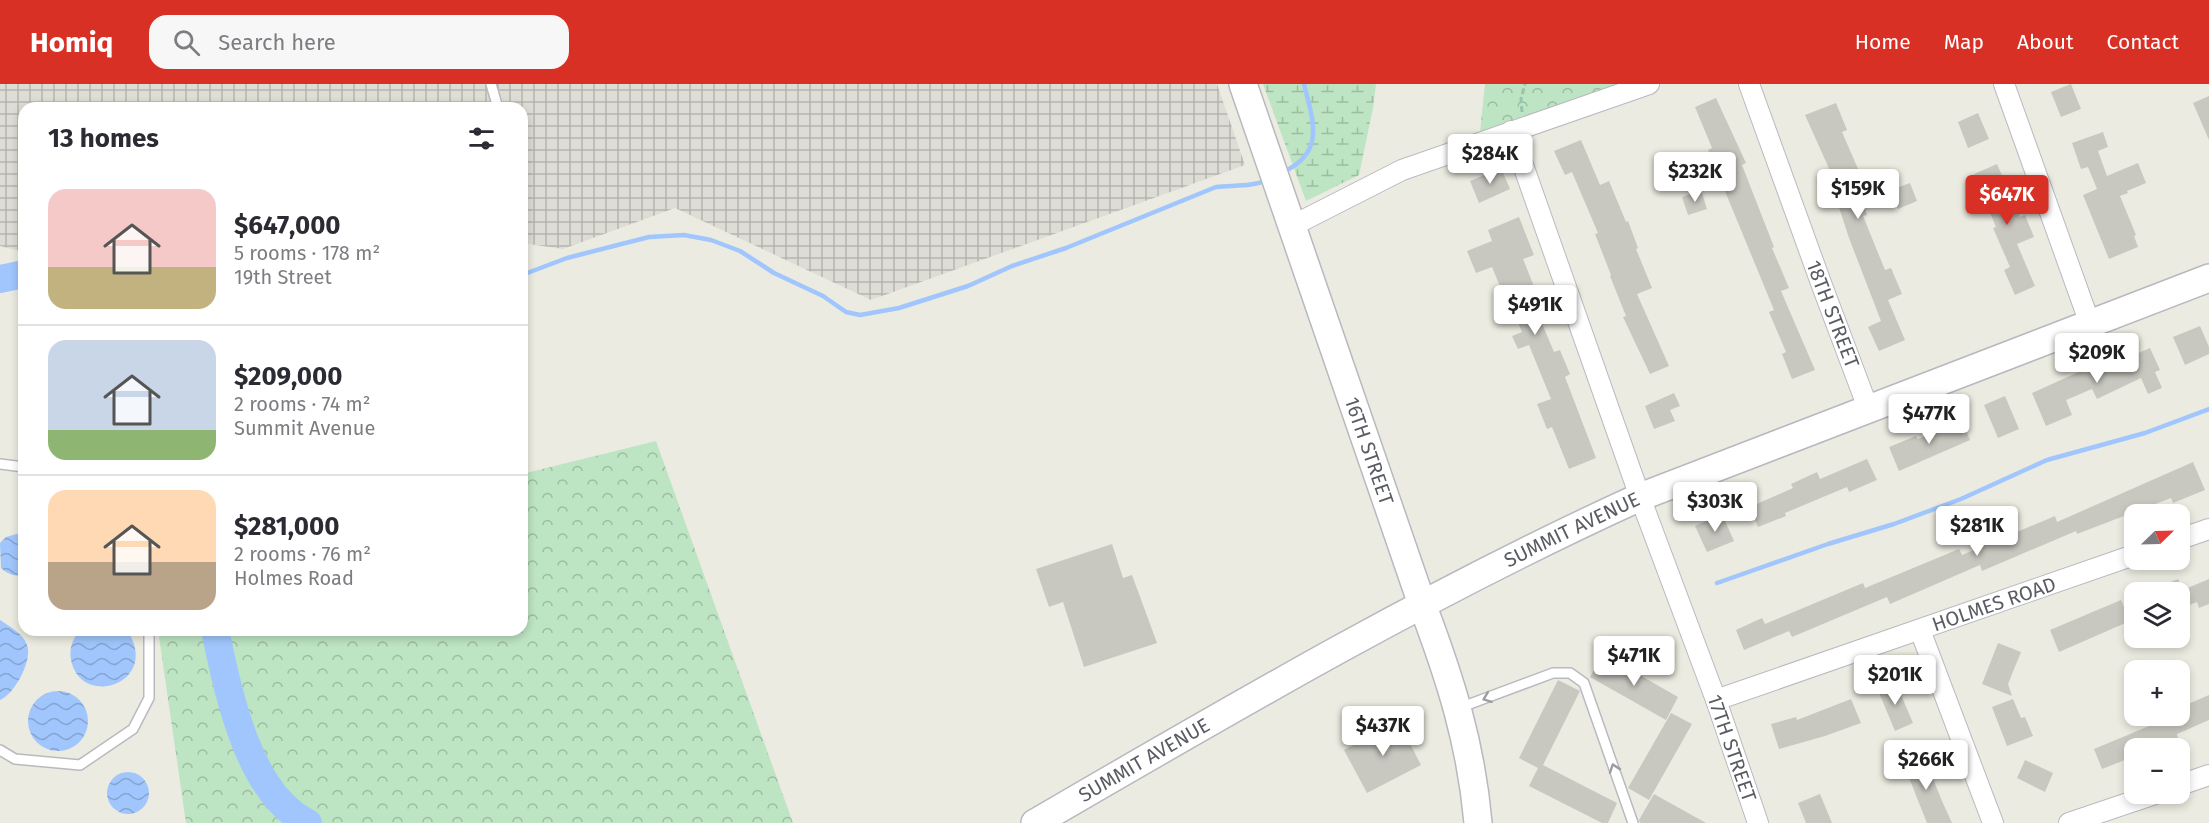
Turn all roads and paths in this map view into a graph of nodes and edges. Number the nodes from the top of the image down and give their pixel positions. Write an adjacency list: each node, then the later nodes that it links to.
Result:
1 (491, 84): 7 (lane)
2 (1243, 84): 10 (main road, 16TH STREET)
3 (1525, 84): 8 (path)
4 (1649, 84): 9 (street)
5 (1749, 84): 13 (street, 18TH STREET)
6 (2004, 84): 12 (street)
7 (496, 102)
8 (1522, 114)
9 (1511, 131): 10 (street); 16 (street, 17TH STREET)
10 (1288, 213): 20 (main road, 16TH STREET)
11 (2209, 278): 12 (main road, SUMMIT AVENUE)
12 (2090, 324): 13 (main road, SUMMIT AVENUE)
13 (1869, 408): 16 (main road, SUMMIT AVENUE)
14 (0, 464): 15 (lane)
15 (18, 466)
16 (1640, 498): 20 (main road, SUMMIT AVENUE); 23 (street, 17TH STREET)
17 (2209, 529): 18 (street)
18 (2190, 536)
19 (2124, 559): 21 (street, HOLMES ROAD)
20 (1422, 604): 24 (main road, 16TH STREET); 29 (main road, SUMMIT AVENUE)
21 (1920, 630): 23 (street, HOLMES ROAD); 33 (street)
22 (149, 636): 25 (lane)
23 (1716, 700): 32 (street, 17TH STREET)
24 (1458, 708): 30 (main road, 16TH STREET); 31 (lane, one-way to 24)
25 (0, 750)
26 (2209, 775): 27 (street)
27 (2190, 782)
28 (2125, 804): 34 (street)
29 (1035, 823)
30 (1479, 823)
31 (1633, 823)
32 (1758, 823)
33 (1993, 823)
34 (2069, 823)

